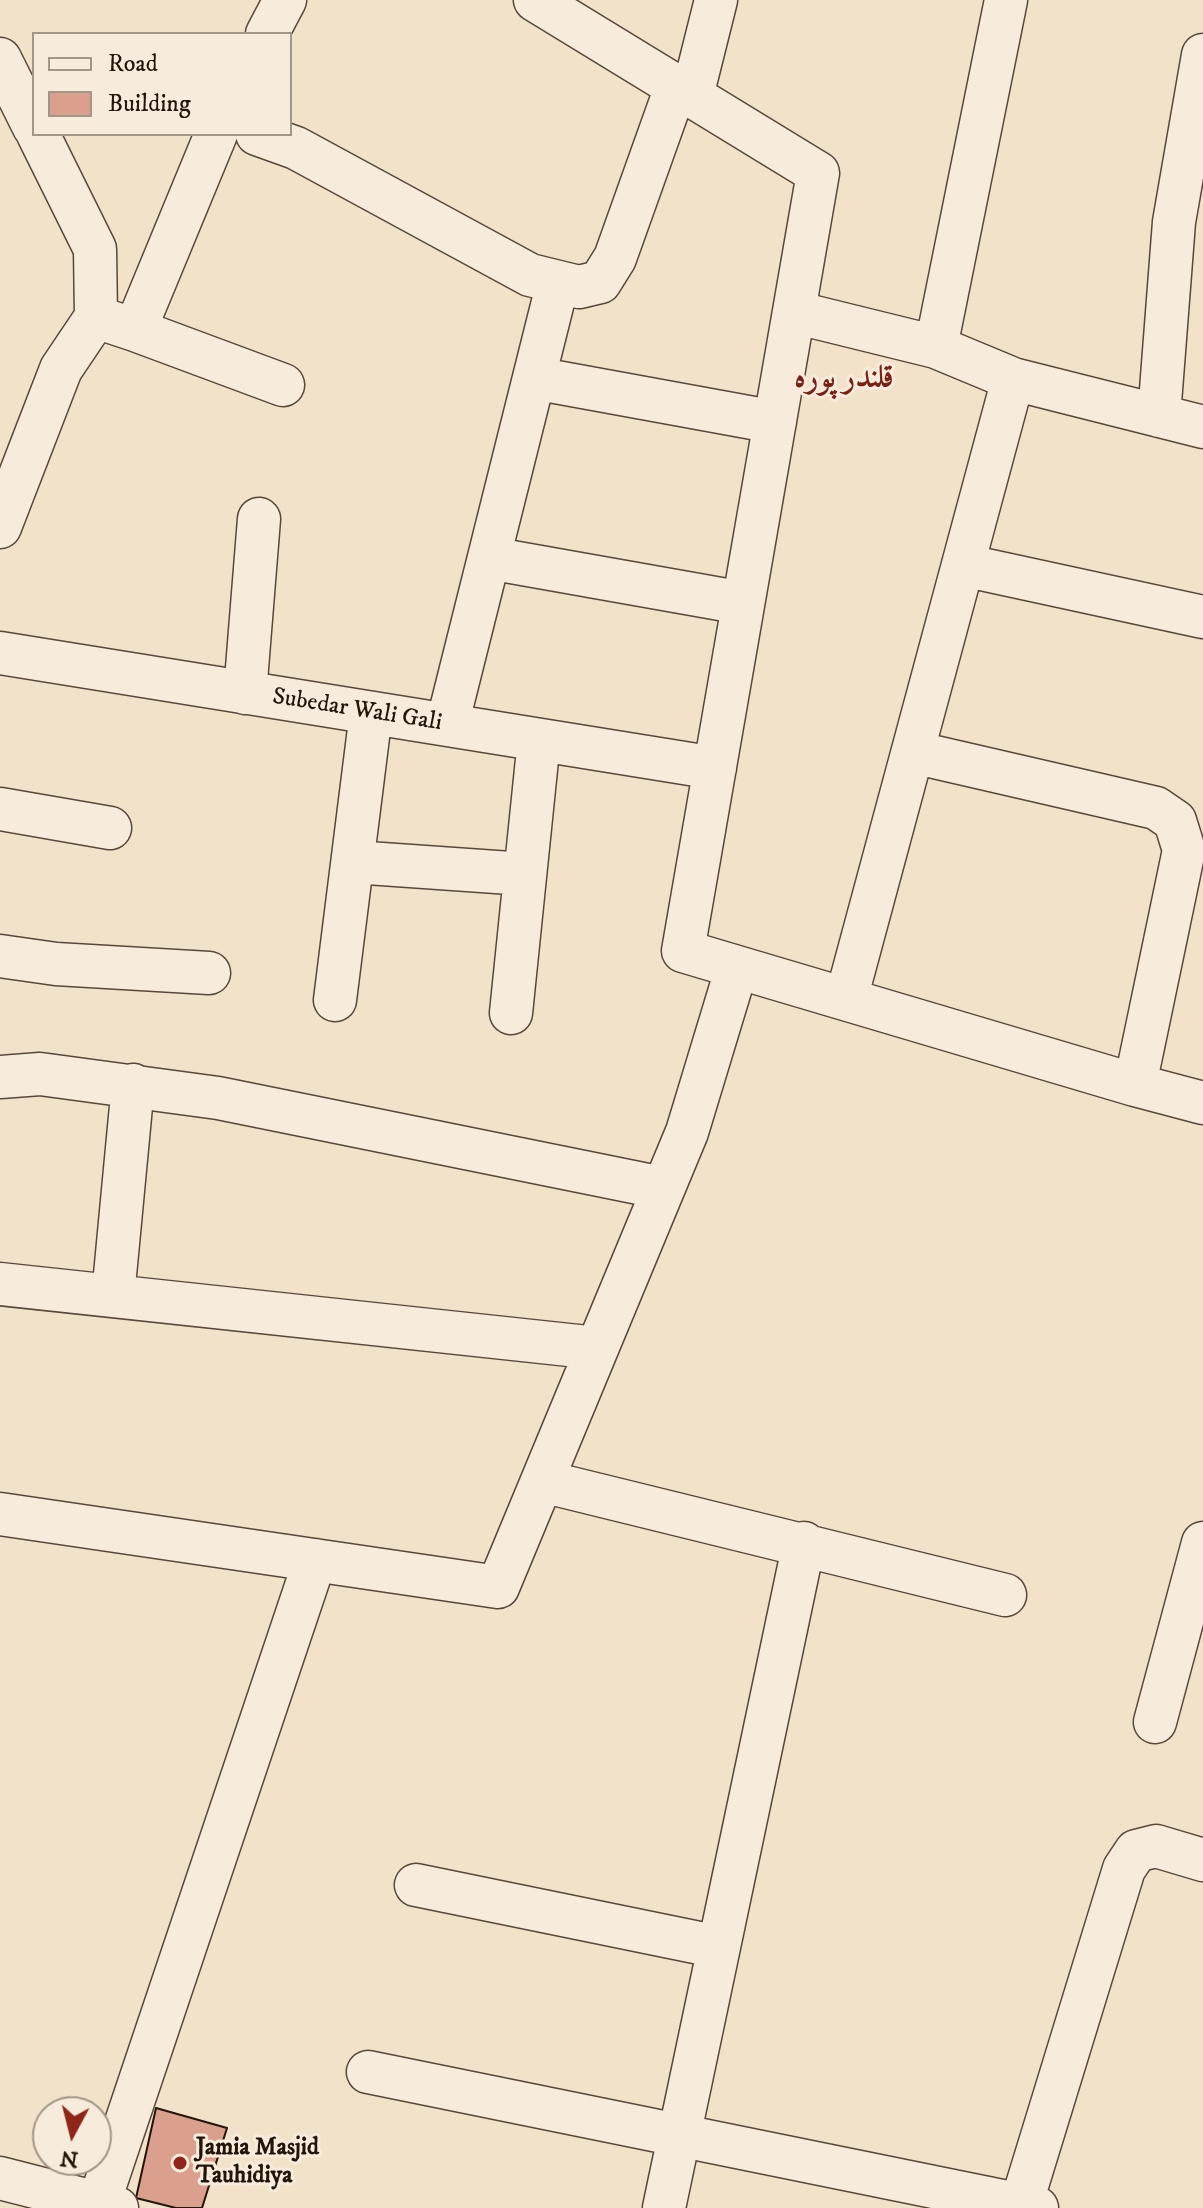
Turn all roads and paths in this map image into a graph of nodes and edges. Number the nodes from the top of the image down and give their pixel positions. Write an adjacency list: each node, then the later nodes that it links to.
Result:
1 (285, 0): 5 (street)
2 (535, 0): 8 (street)
3 (716, 0): 8 (street)
4 (1006, 0): 16 (street)
5 (268, 32)
6 (1203, 55): 20 (street)
7 (0, 59): 9 (street)
8 (684, 91): 13 (street); 14 (street)
9 (32, 123)
10 (39, 136): 15 (street)
11 (215, 136): 15 (street)
12 (263, 136): 13 (street)
13 (558, 282): 17 (street)
14 (794, 312): 16 (street); 21 (street)
15 (116, 323): 19 (street); 24 (street)
16 (936, 347): 18 (street)
17 (534, 378): 21 (street); 25 (street)
18 (1013, 379): 20 (street); 26 (street)
19 (283, 385)
20 (1159, 416): 22 (street)
21 (775, 422): 27 (street)
22 (1203, 427)
23 (259, 519): 30 (street)
24 (0, 527)
25 (489, 558): 27 (street); 32 (street)
26 (963, 565): 28 (street); 34 (street)
27 (743, 603): 35 (street)
28 (1203, 617)
29 (0, 653): 30 (street, Subedar Wali Gali)
30 (245, 693): 31 (street, Subedar Wali Gali)
31 (371, 713): 32 (street, Subedar Wali Gali); 38 (street)
32 (447, 725): 33 (street, Subedar Wali Gali)
33 (539, 740): 35 (street, Subedar Wali Gali); 39 (street)
34 (913, 752): 43 (street); 48 (street)
35 (715, 768): 41 (street)
36 (0, 809): 37 (street)
37 (110, 828)
38 (353, 862): 39 (street); 44 (street)
39 (525, 874): 45 (street)
40 (0, 956): 42 (street)
41 (737, 967): 43 (street); 50 (street)
42 (209, 973)
43 (846, 999): 48 (street)
44 (335, 1000)
45 (511, 1013)
46 (0, 1077): 47 (street)
47 (133, 1085): 50 (street); 52 (street)
48 (1135, 1085): 49 (street)
49 (1203, 1103)
50 (663, 1188): 53 (street)
51 (0, 1284): 52 (street)
52 (113, 1296): 53 (street)
53 (597, 1348): 54 (street)
54 (542, 1481): 56 (street); 58 (street)
55 (2, 1521): 58 (street)
56 (804, 1543): 59 (street); 63 (street)
57 (1203, 1543): 60 (street)
58 (315, 1560): 67 (street)
59 (1005, 1595)
60 (1155, 1722)
61 (1203, 1860): 68 (street)
62 (416, 1885): 63 (street)
63 (719, 1947): 65 (street)
64 (368, 2072): 65 (street)
65 (679, 2135): 68 (street); 69 (street)
66 (0, 2178): 67 (street)
67 (109, 2206)
68 (1029, 2206)
69 (664, 2208)

